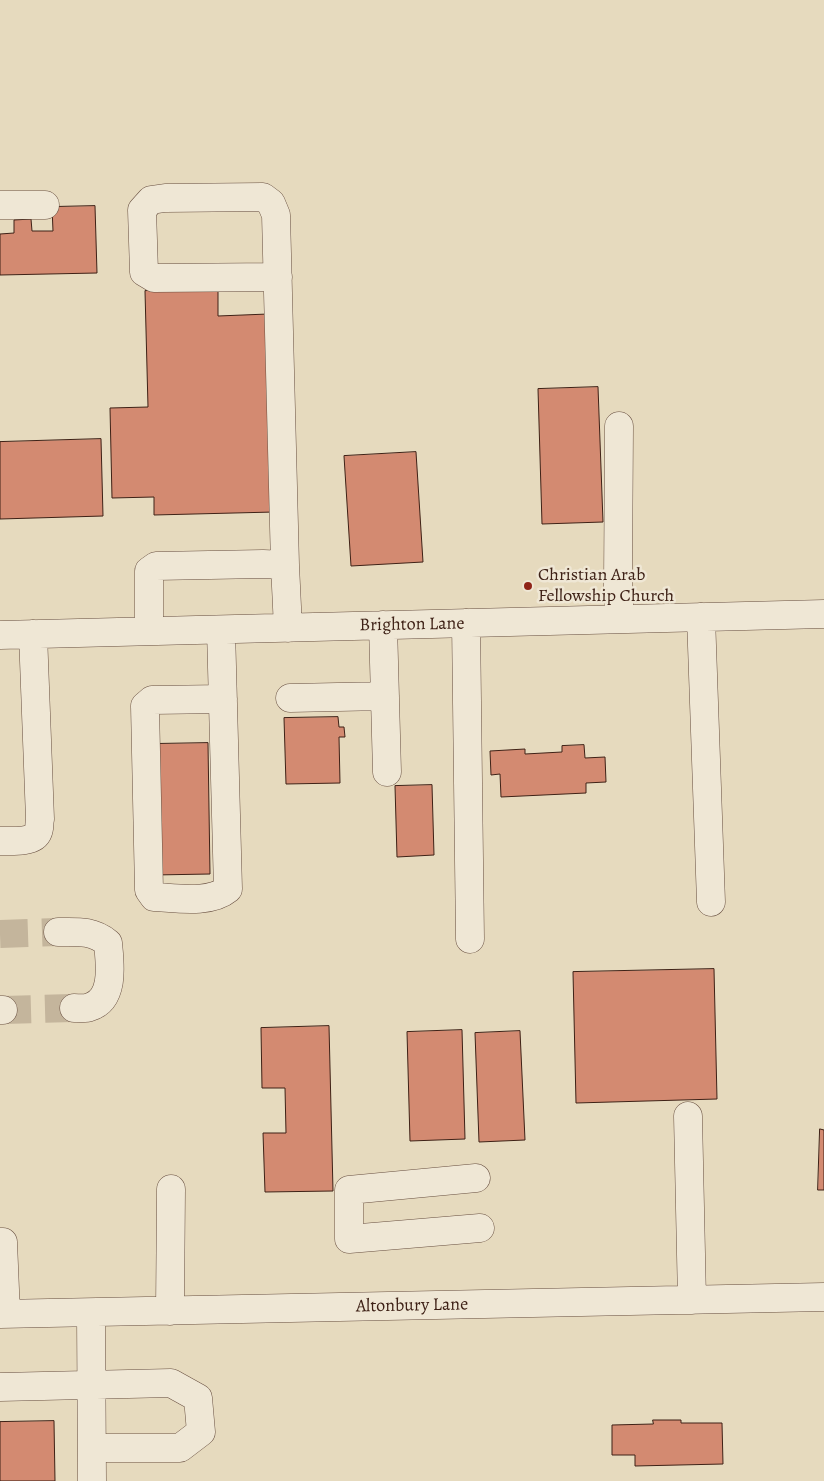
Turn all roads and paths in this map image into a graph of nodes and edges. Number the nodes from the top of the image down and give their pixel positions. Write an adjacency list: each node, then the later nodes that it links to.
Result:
1 (0, 205): 2 (street)
2 (45, 205)
3 (278, 277): 3 (street); 5 (street)
4 (619, 426): 8 (street)
5 (285, 565): 11 (street); 13 (street)
6 (824, 614): 7 (street, Brighton Lane)
7 (701, 617): 8 (street, Brighton Lane); 21 (street)
8 (620, 619): 9 (street, Brighton Lane)
9 (466, 623): 10 (street, Brighton Lane); 23 (street)
10 (383, 625): 11 (street, Brighton Lane); 16 (street)
11 (288, 628): 12 (street, Brighton Lane)
12 (221, 630): 13 (street, Brighton Lane); 18 (street)
13 (149, 631): 14 (street, Brighton Lane)
14 (34, 634): 15 (street, Brighton Lane); 20 (street)
15 (0, 635)
16 (385, 696): 17 (street); 19 (street)
17 (290, 698)
18 (223, 700): 18 (street)
19 (387, 772)
20 (0, 841)
21 (710, 902)
22 (58, 932): 24 (street)
23 (470, 939)
24 (74, 1008)
25 (688, 1116): 31 (street)
26 (476, 1178): 28 (street)
27 (171, 1189): 32 (street)
28 (480, 1228)
29 (0, 1242): 34 (street)
30 (824, 1297): 31 (street, Altonbury Lane)
31 (692, 1300): 32 (street, Altonbury Lane)
32 (170, 1311): 33 (street, Altonbury Lane)
33 (91, 1313): 34 (street, Altonbury Lane); 35 (street)
34 (3, 1314)
35 (92, 1384): 36 (street); 37 (street); 37 (street)
36 (0, 1387)
37 (92, 1448): 38 (street)
38 (92, 1481)

